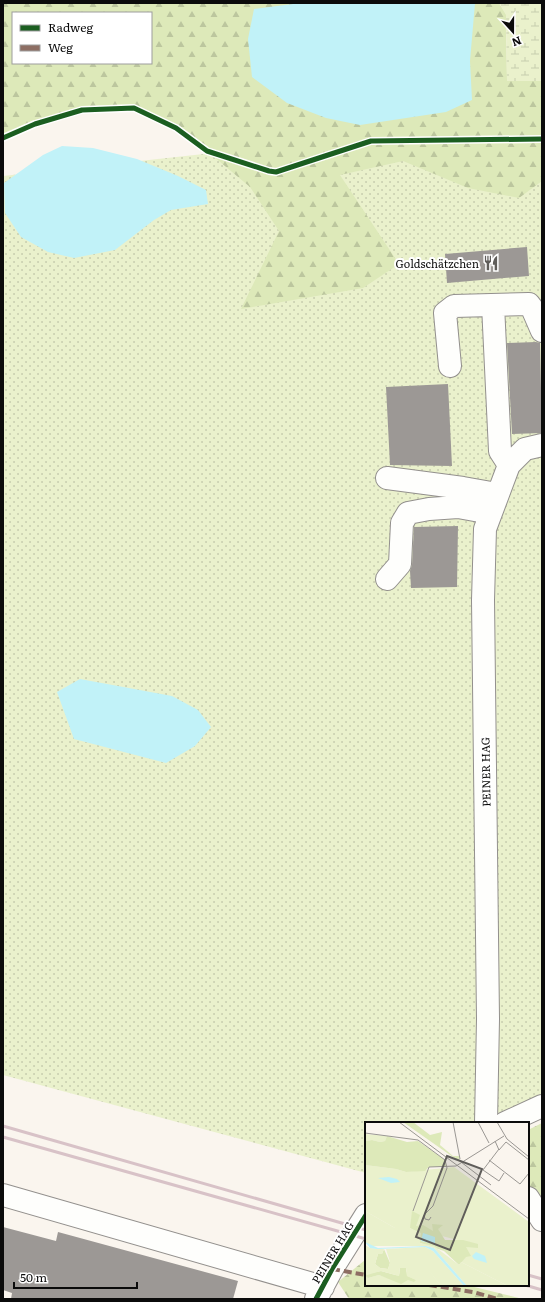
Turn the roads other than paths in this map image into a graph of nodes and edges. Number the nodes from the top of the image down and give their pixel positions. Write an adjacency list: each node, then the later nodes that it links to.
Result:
1 (493, 305): 2 (street); 3 (street); 5 (street)
2 (542, 331)
3 (450, 366)
4 (542, 445): 5 (street, PEINER HAG)
5 (509, 465): 6 (street, PEINER HAG)
6 (494, 504): 7 (street); 7 (street); 10 (street, PEINER HAG)
7 (408, 513): 8 (street)
8 (387, 579)
9 (542, 1106): 11 (street)
10 (486, 1122)
11 (507, 1122)
12 (3, 1195): 16 (street)
13 (529, 1200): 15 (street)
14 (365, 1216): 16 (street, PEINER HAG)
15 (542, 1220)
16 (319, 1293)

